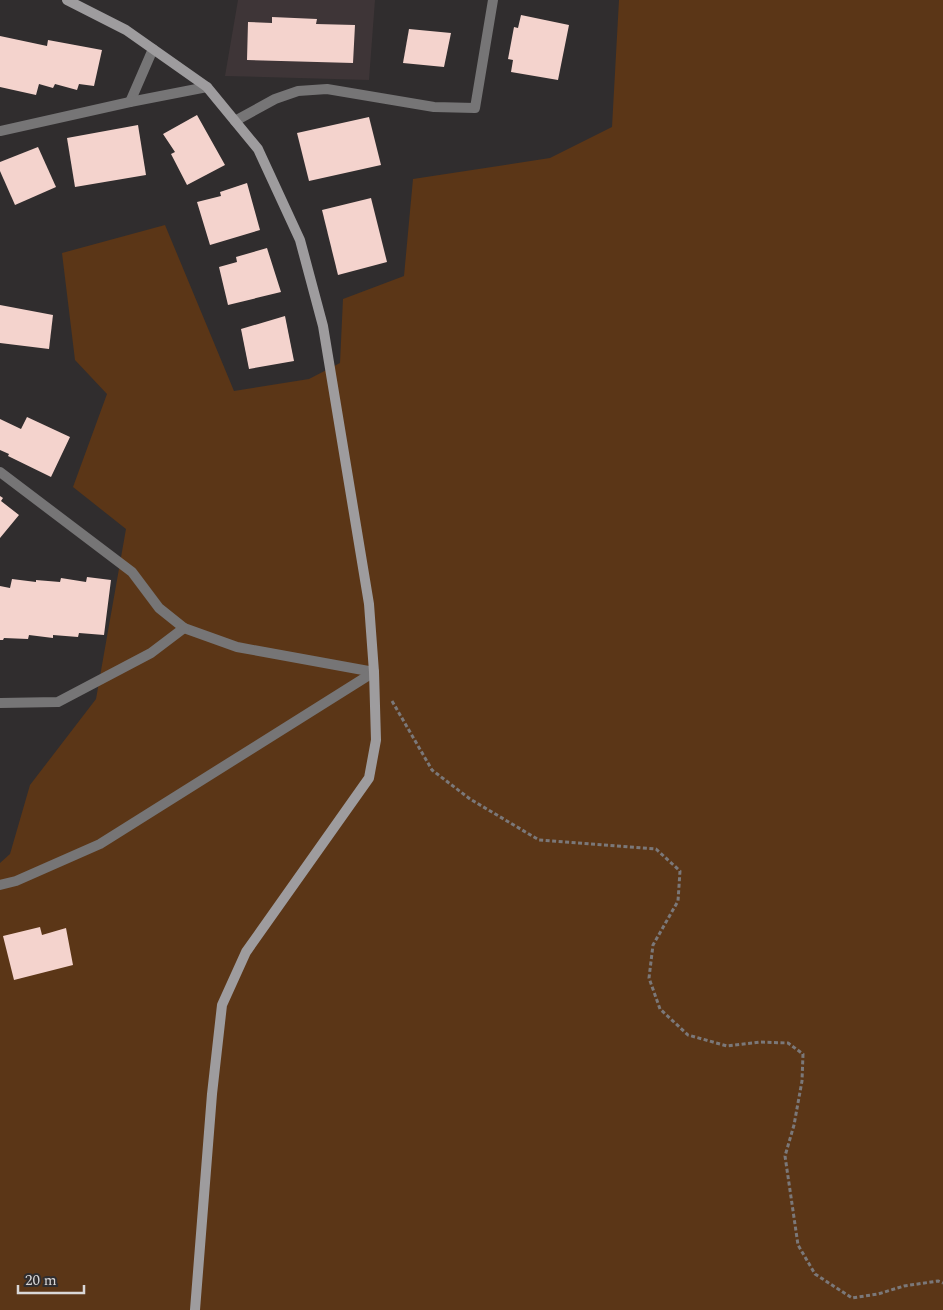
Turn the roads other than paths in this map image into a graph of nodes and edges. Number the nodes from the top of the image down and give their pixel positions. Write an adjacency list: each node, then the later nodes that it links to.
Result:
1 (67, 0): 3 (street)
2 (493, 0): 6 (street)
3 (153, 49): 4 (street); 5 (street)
4 (207, 87): 5 (street); 6 (street)
5 (130, 102): 7 (street)
6 (235, 121): 10 (street)
7 (0, 131)
8 (0, 472): 9 (street)
9 (184, 628): 10 (street); 11 (street)
10 (374, 672): 12 (street); 13 (street)
11 (0, 703)
12 (0, 885)
13 (196, 1310)

